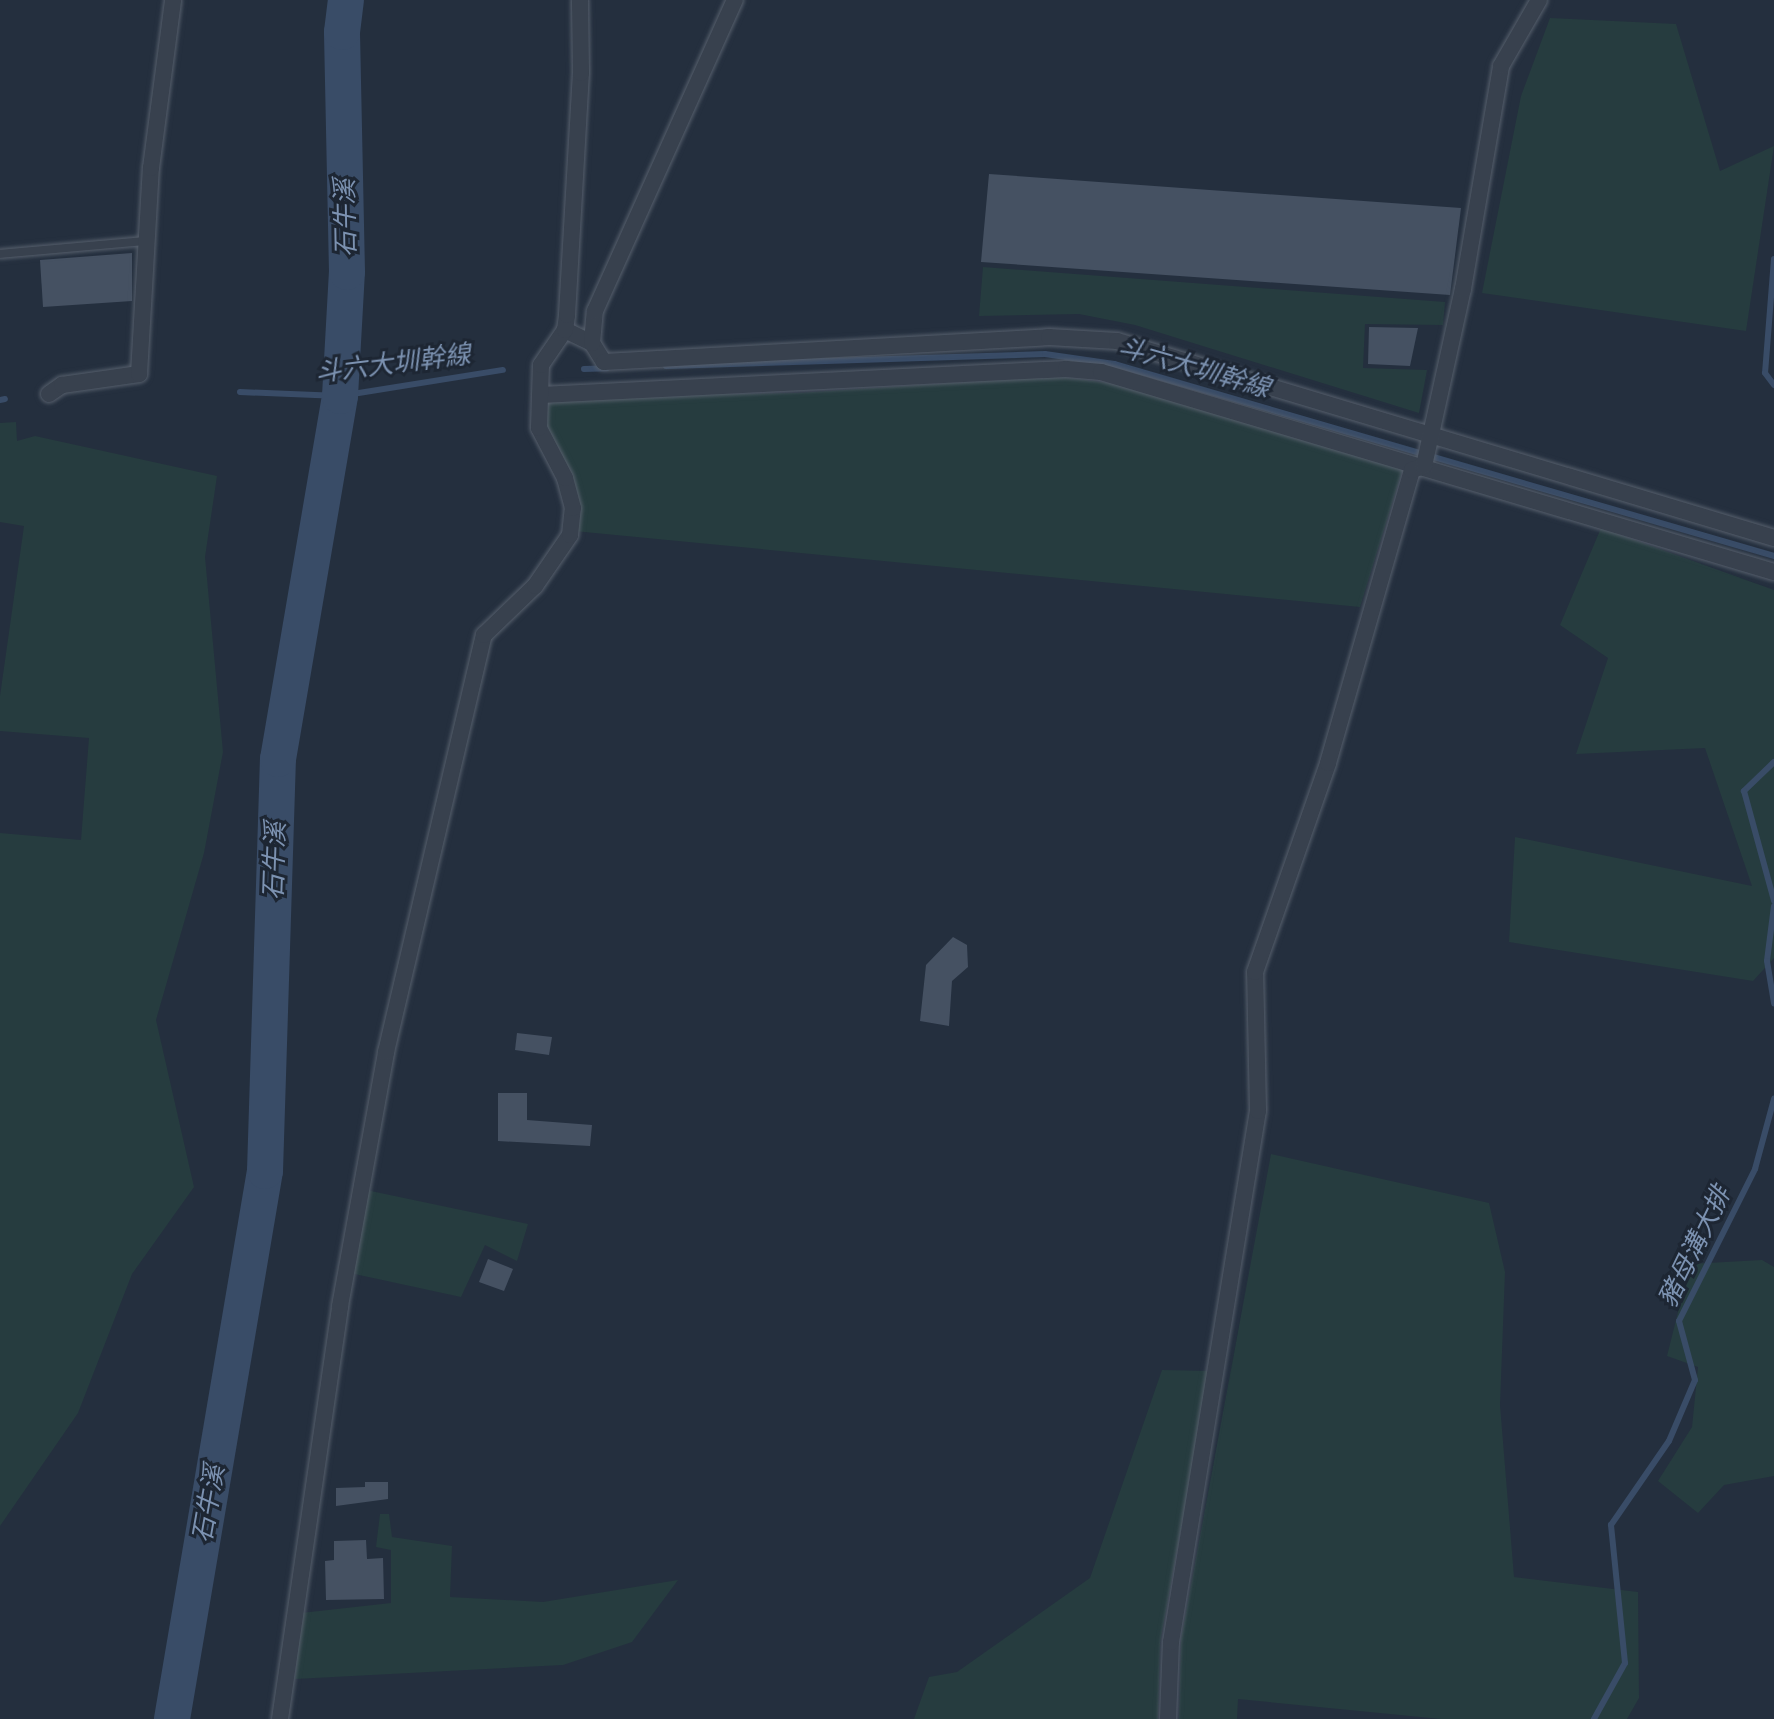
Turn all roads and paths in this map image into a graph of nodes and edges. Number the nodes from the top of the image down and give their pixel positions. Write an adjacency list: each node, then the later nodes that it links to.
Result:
1 (173, 0): 5 (street)
2 (580, 0): 7 (street)
3 (735, 0): 8 (street)
4 (1539, 0): 11 (street)
5 (146, 241): 6 (lane); 9 (street)
6 (0, 254)
7 (561, 335): 8 (street); 10 (street)
8 (592, 343): 11 (street)
9 (49, 394)
10 (541, 395): 12 (street); 15 (street)
11 (1433, 435): 12 (street); 13 (street)
12 (1424, 466): 14 (street); 16 (street)
13 (1774, 538)
14 (1774, 572)
15 (280, 1719)
16 (1168, 1719)

